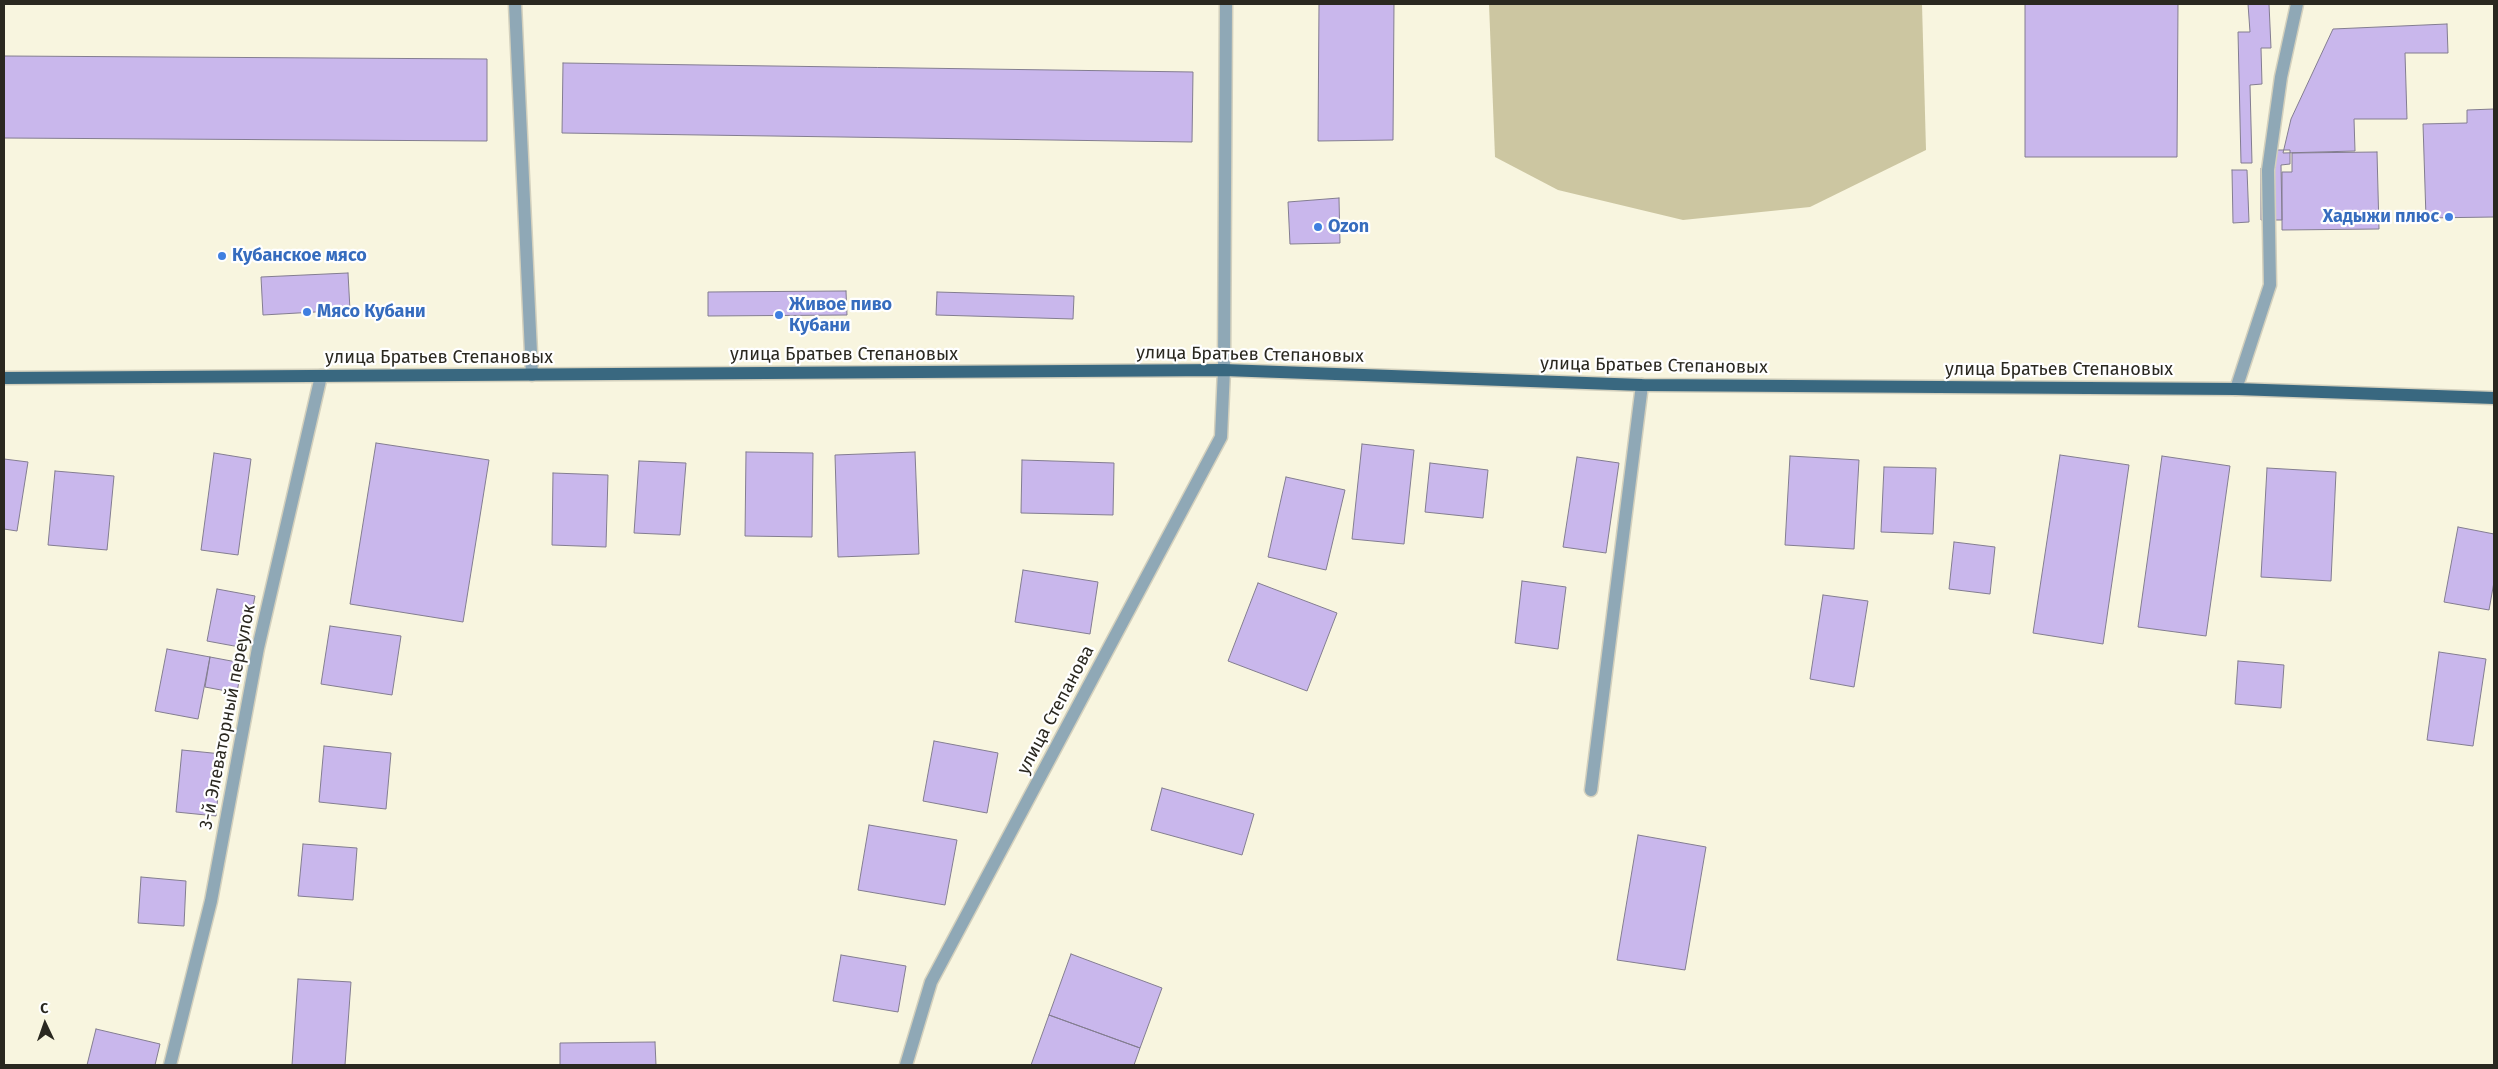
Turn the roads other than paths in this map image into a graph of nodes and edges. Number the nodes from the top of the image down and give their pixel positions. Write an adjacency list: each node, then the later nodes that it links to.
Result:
1 (515, 4): 5 (street)
2 (1226, 4): 4 (street, улица Степанова)
3 (2297, 4): 9 (street)
4 (1224, 370): 5 (main road, улица Братьев Степановых); 8 (main road, улица Братьев Степановых); 13 (street, улица Степанова)
5 (532, 375): 6 (main road, улица Братьев Степановых)
6 (321, 376): 7 (main road, улица Братьев Степановых); 12 (street, 3-й Элеваторный переулок)
7 (4, 378)
8 (1642, 385): 9 (main road, улица Братьев Степановых); 11 (street)
9 (2236, 389): 10 (main road, улица Братьев Степановых)
10 (2494, 398)
11 (1591, 790)
12 (170, 1065)
13 (906, 1065)

